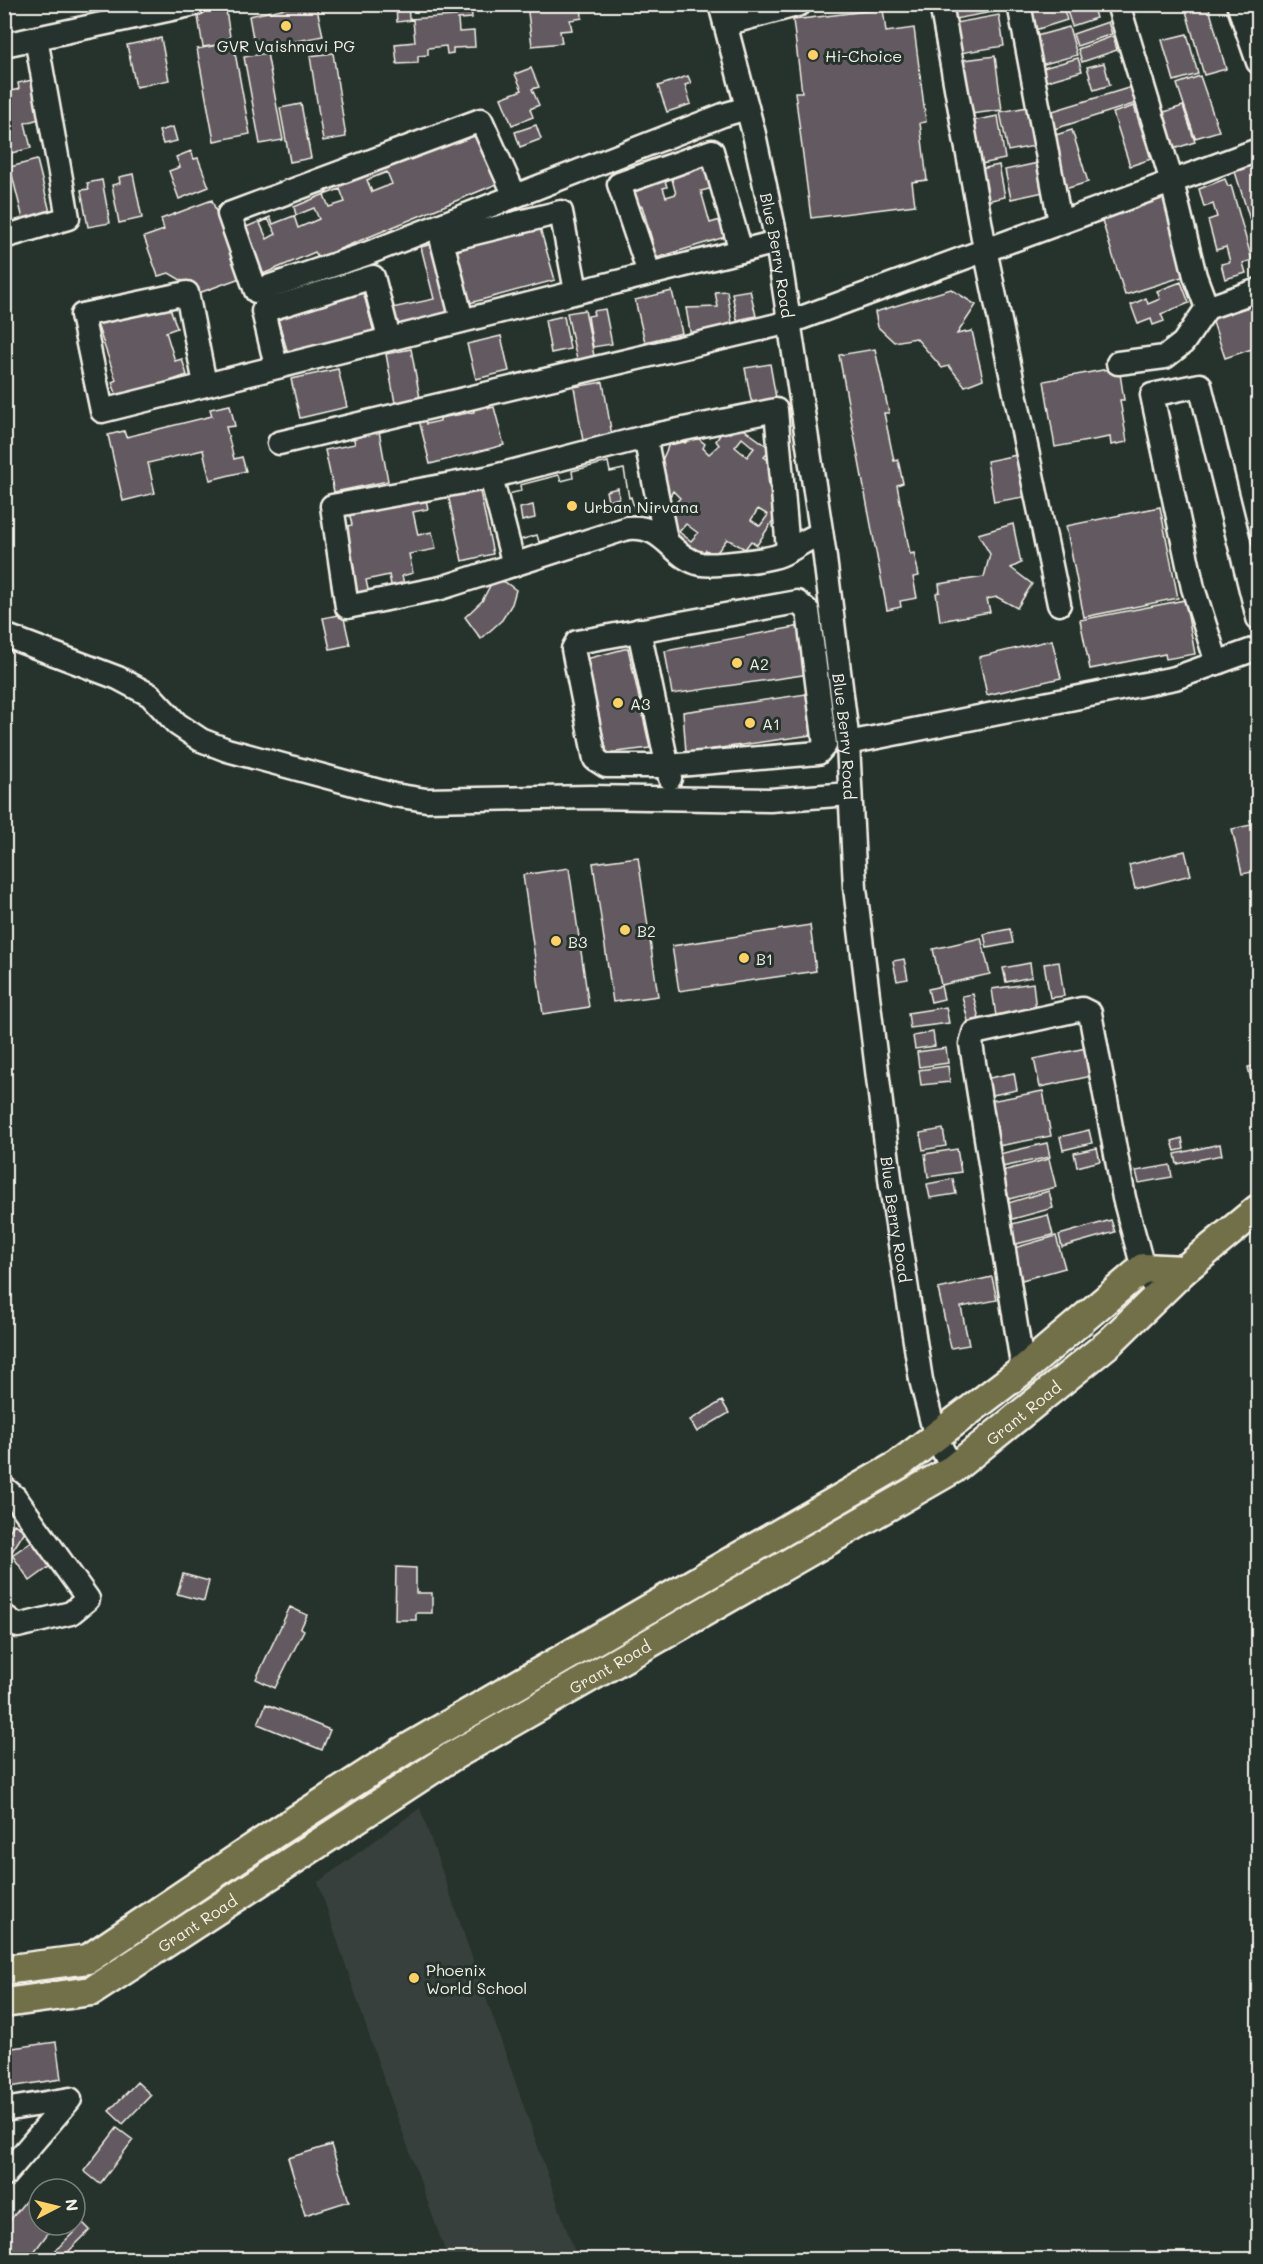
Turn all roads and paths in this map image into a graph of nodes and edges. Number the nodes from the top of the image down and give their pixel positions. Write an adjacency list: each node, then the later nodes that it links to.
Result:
1 (195, 4): 8 (street)
2 (800, 4): 7 (street)
3 (941, 4): 18 (street)
4 (1019, 4): 15 (street)
5 (1118, 4): 13 (street)
6 (1238, 4): 10 (street)
7 (723, 14): 11 (street, Blue Berry Road)
8 (36, 38): 9 (street); 16 (street)
9 (4, 45)
10 (1258, 62)
11 (747, 108): 14 (street); 17 (street, Blue Berry Road)
12 (1258, 150): 13 (street)
13 (1172, 182): 15 (street); 23 (street)
14 (515, 196): 14 (street)
15 (1060, 222): 18 (street)
16 (4, 237)
17 (777, 242): 19 (street); 25 (street, Blue Berry Road)
18 (985, 249): 25 (street); 37 (street)
19 (741, 251): 20 (street); 20 (street)
20 (649, 273): 22 (street)
21 (1258, 290): 23 (street)
22 (576, 291): 24 (street); 24 (street)
23 (1207, 308): 27 (street)
24 (462, 320): 26 (street)
25 (790, 322): 31 (street); 34 (street, Blue Berry Road)
26 (389, 338): 28 (street); 28 (street)
27 (1118, 363)
28 (276, 366): 29 (street)
29 (205, 384): 29 (street)
30 (645, 437): 32 (street); 33 (street); 35 (street)
31 (279, 443)
32 (491, 477): 36 (street); 36 (street)
33 (666, 540): 35 (street); 36 (street)
34 (823, 542): 35 (street); 43 (street, Blue Berry Road)
35 (788, 550)
36 (513, 565)
37 (1059, 604)
38 (1258, 618): 42 (street)
39 (639, 630): 44 (street); 44 (street); 44 (street)
40 (4, 635): 46 (street)
41 (1258, 648): 42 (street)
42 (1217, 663): 43 (street)
43 (848, 743): 45 (street, Blue Berry Road)
44 (667, 766): 46 (street)
45 (850, 795): 46 (street); 52 (street, Blue Berry Road)
46 (673, 798)
47 (1258, 1209): 49 (main road, Grant Road)
48 (1143, 1268): 49 (main road); 50 (street); 51 (main road, Grant Road); 51 (street)
49 (1184, 1270): 50 (main road, Grant Road)
50 (1159, 1295): 53 (main road, Grant Road)
51 (1023, 1370): 52 (main road, Grant Road)
52 (936, 1438): 53 (street, Blue Berry Road); 56 (main road, Grant Road)
53 (953, 1469): 57 (main road, Grant Road)
54 (4, 1488): 55 (street)
55 (9, 1624)
56 (4, 1970)
57 (4, 2003)
58 (4, 2110): 59 (street)
59 (4, 2176)

